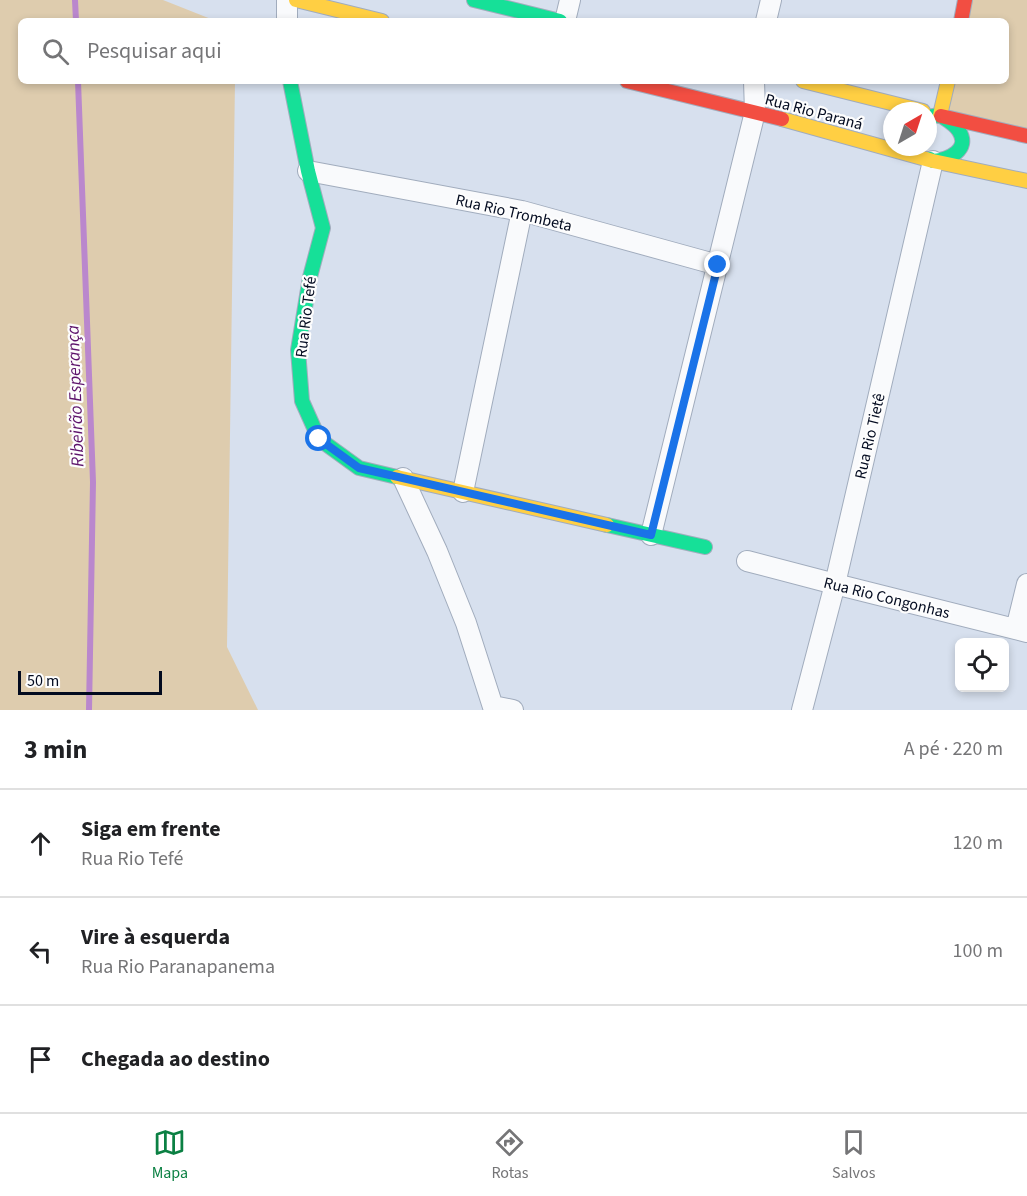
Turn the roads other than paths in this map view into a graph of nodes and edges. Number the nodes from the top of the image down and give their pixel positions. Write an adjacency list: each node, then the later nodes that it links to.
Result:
1 (287, 0): 7 (street)
2 (296, 0): 8 (street)
3 (474, 0): 9 (street)
4 (570, 0): 10 (street)
5 (771, 0): 11 (street)
6 (965, 0): 12 (street)
7 (287, 18)
8 (370, 18)
9 (550, 18)
10 (564, 18)
11 (767, 18)
12 (962, 18)
13 (291, 84): 26 (street, Rua Rio Tefé)
14 (639, 84): 20 (street, Rua Rio Paraná)
15 (754, 84): 20 (street)
16 (815, 84): 18 (street, Rua Rio Paraná)
17 (947, 84): 19 (street)
18 (887, 102)
19 (937, 104)
20 (755, 112): 25 (street, Rua Rio Paraná); 29 (street)
21 (937, 116): 23 (street)
22 (937, 117): 25 (street)
23 (1027, 136)
24 (926, 156): 25 (street)
25 (933, 161): 27 (street, Rua Rio Paraná); 35 (street, Rua Rio Tietê)
26 (308, 171): 28 (street, Rua Rio Trombeta); 30 (street, Rua Rio Tefé)
27 (1027, 181)
28 (522, 211): 29 (street, Rua Rio Trombeta); 31 (street)
29 (718, 265): 32 (street)
30 (403, 478): 31 (street, Rua Rio Tefé); 38 (street)
31 (463, 492): 32 (street, Rua Rio Tefé)
32 (651, 535): 33 (street, Rua Rio Tefé)
33 (705, 547)
34 (747, 561): 35 (street, Rua Rio Congonhas)
35 (835, 584): 37 (street, Rua Rio Congonhas); 40 (street, Rua Rio Tietê)
36 (1027, 584): 37 (street)
37 (1022, 631)
38 (493, 708): 39 (street)
39 (513, 710)
40 (802, 710)

